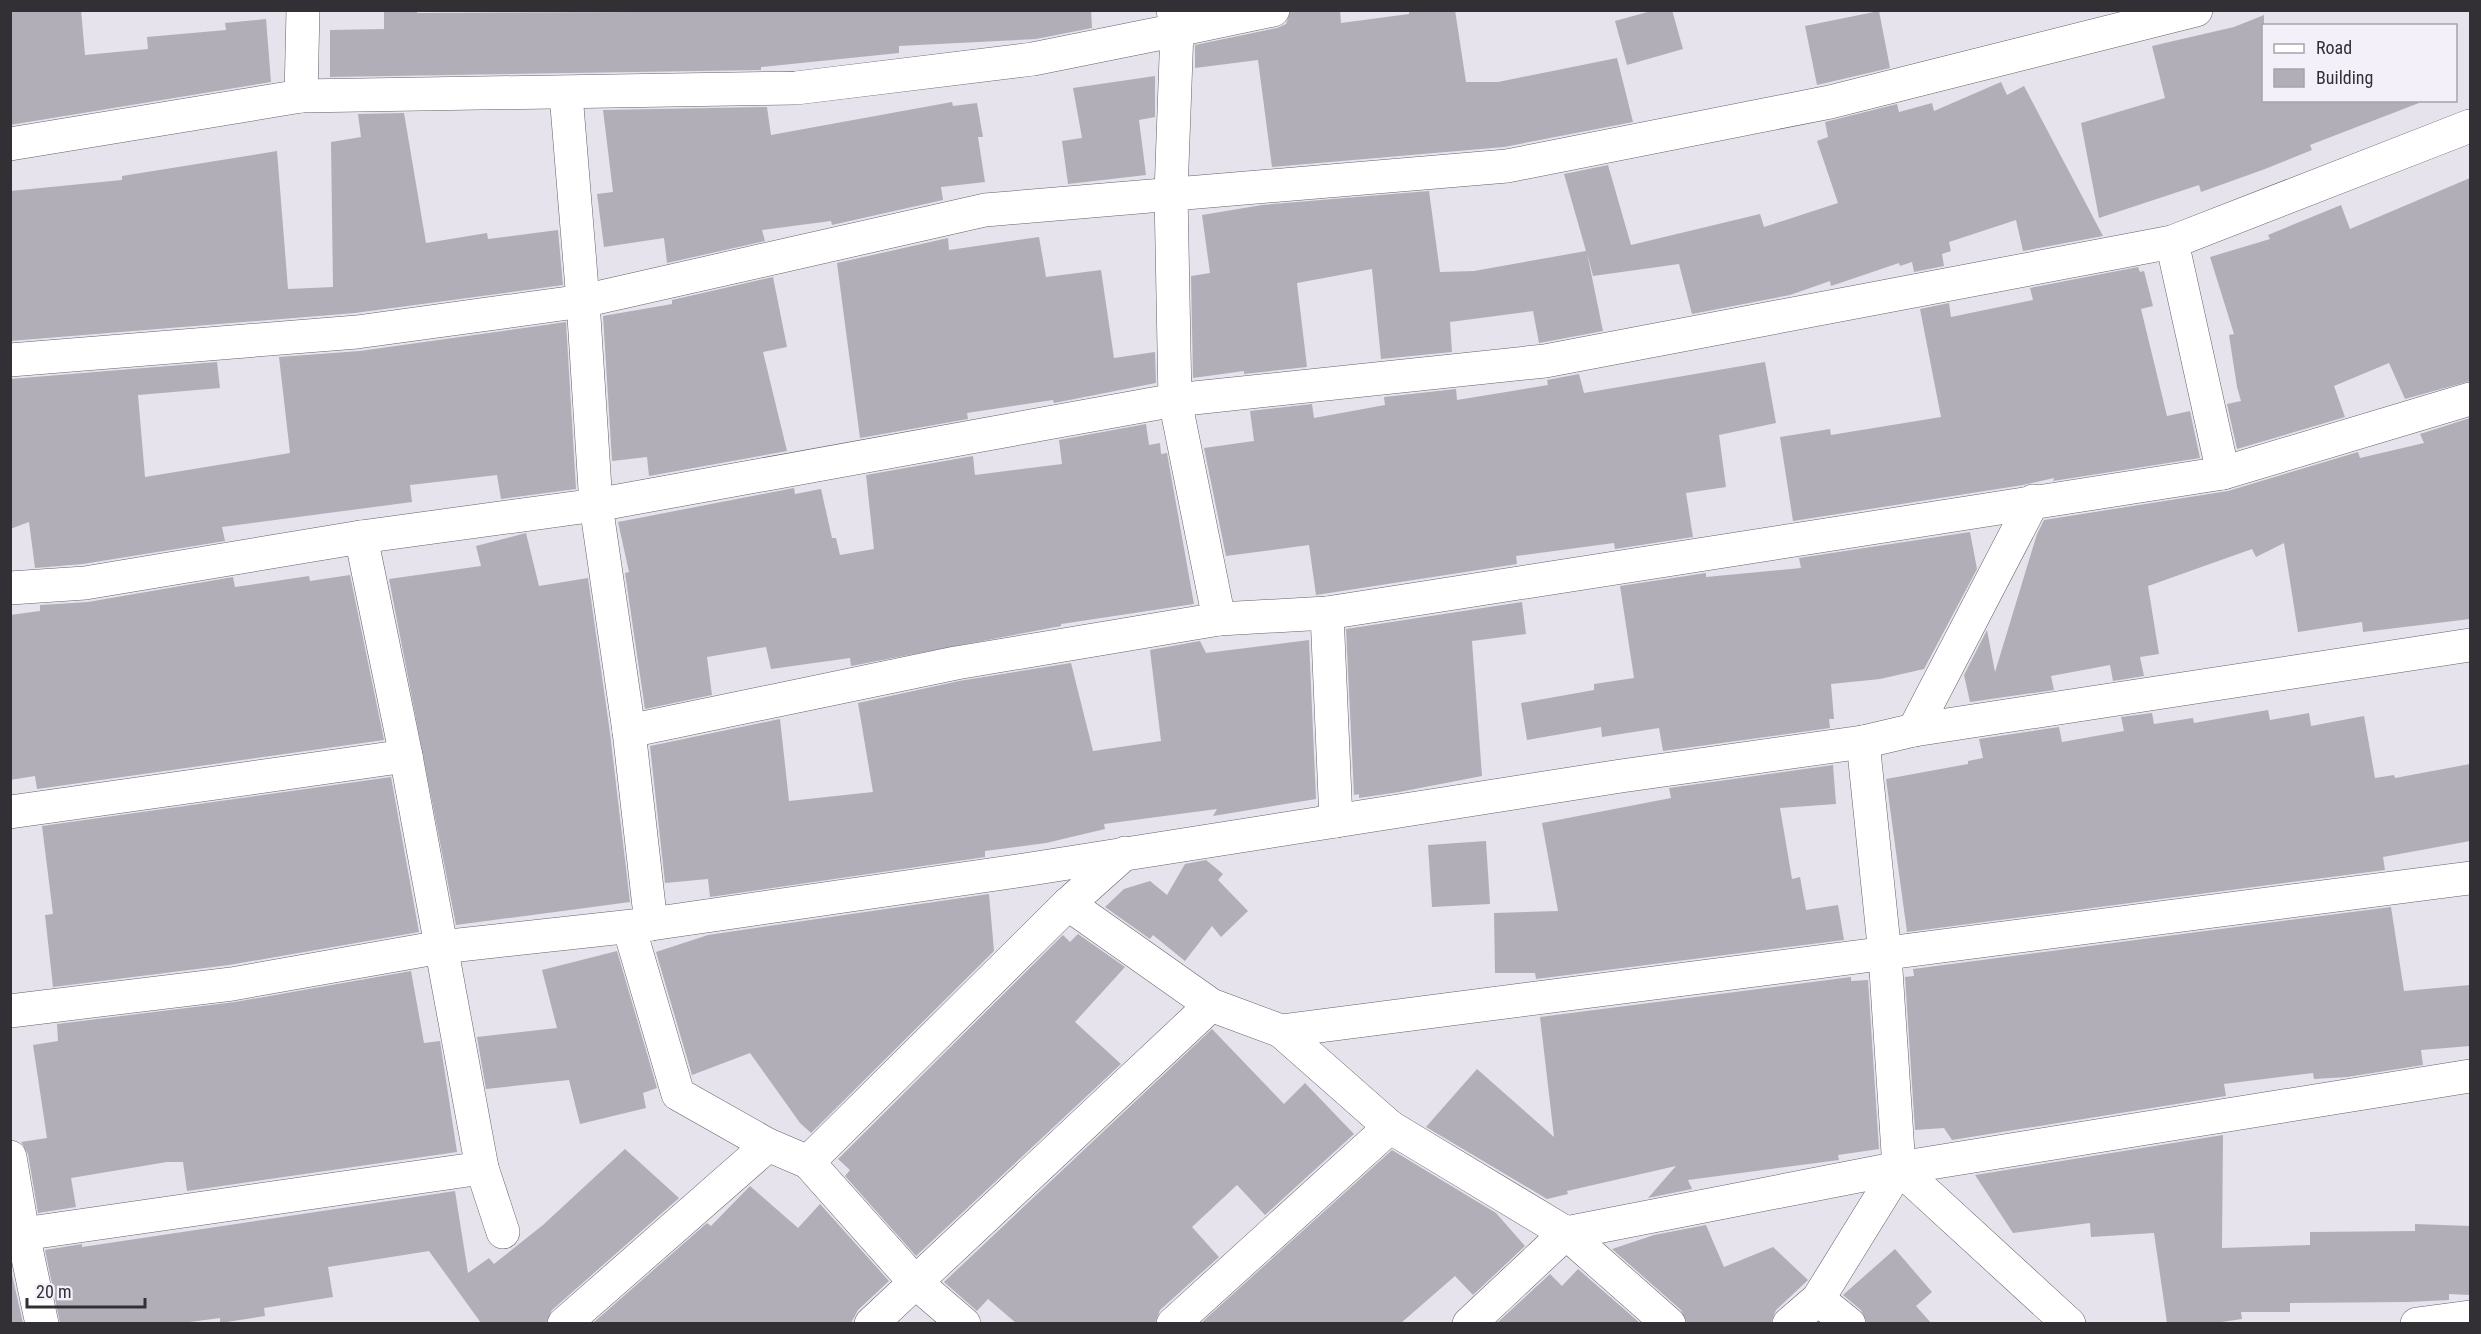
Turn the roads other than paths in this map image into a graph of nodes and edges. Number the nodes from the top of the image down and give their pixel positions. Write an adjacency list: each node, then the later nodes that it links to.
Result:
1 (303, 10): 6 (street)
2 (1273, 10): 4 (street)
3 (2196, 10): 9 (street)
4 (1175, 20): 5 (street); 9 (street)
5 (566, 94): 6 (street); 11 (street)
6 (301, 96): 8 (street)
7 (2470, 126): 10 (street)
8 (10, 144)
9 (1172, 193): 11 (street); 14 (street)
10 (2172, 242): 14 (street); 15 (street)
11 (584, 301): 12 (street); 17 (street)
12 (10, 360)
13 (2470, 399): 15 (street)
14 (1175, 400): 17 (street); 21 (street)
15 (2223, 473): 16 (street)
16 (2033, 501): 20 (street); 24 (street)
17 (596, 505): 18 (street); 23 (street)
18 (361, 537): 19 (street); 26 (street)
19 (10, 588)
20 (1328, 613): 21 (street); 28 (street)
21 (1219, 620): 23 (street)
22 (2470, 645): 24 (street)
23 (629, 730): 32 (street)
24 (1914, 730): 25 (street)
25 (1863, 742): 28 (street); 34 (street)
26 (406, 756): 27 (street); 33 (street)
27 (10, 812)
28 (1336, 821): 29 (street)
29 (1125, 853): 31 (street); 32 (street)
30 (2470, 878): 34 (street)
31 (1068, 904): 35 (street); 42 (street)
32 (640, 926): 33 (street); 40 (street)
33 (441, 948): 36 (street); 43 (street)
34 (1885, 955): 37 (street); 44 (street)
35 (1210, 1005): 37 (street); 48 (street)
36 (10, 1011)
37 (1281, 1031): 39 (street)
38 (2470, 1076): 44 (street)
39 (1390, 1127): 46 (street); 55 (street)
40 (768, 1145): 42 (street); 52 (street)
41 (10, 1157): 47 (street)
42 (808, 1162): 48 (street)
43 (482, 1168): 45 (street); 47 (street)
44 (1899, 1168): 46 (street); 49 (street); 60 (street)
45 (503, 1232)
46 (1566, 1233): 56 (street); 57 (street)
47 (23, 1234): 51 (street)
48 (914, 1281): 53 (street); 54 (street)
49 (1818, 1299): 58 (street); 59 (street)
50 (2470, 1317): 61 (street)
51 (42, 1323)
52 (564, 1323)
53 (871, 1323)
54 (964, 1323)
55 (1173, 1323)
56 (1469, 1323)
57 (1669, 1323)
58 (1789, 1323)
59 (1849, 1323)
60 (2068, 1323)
61 (2417, 1323)

